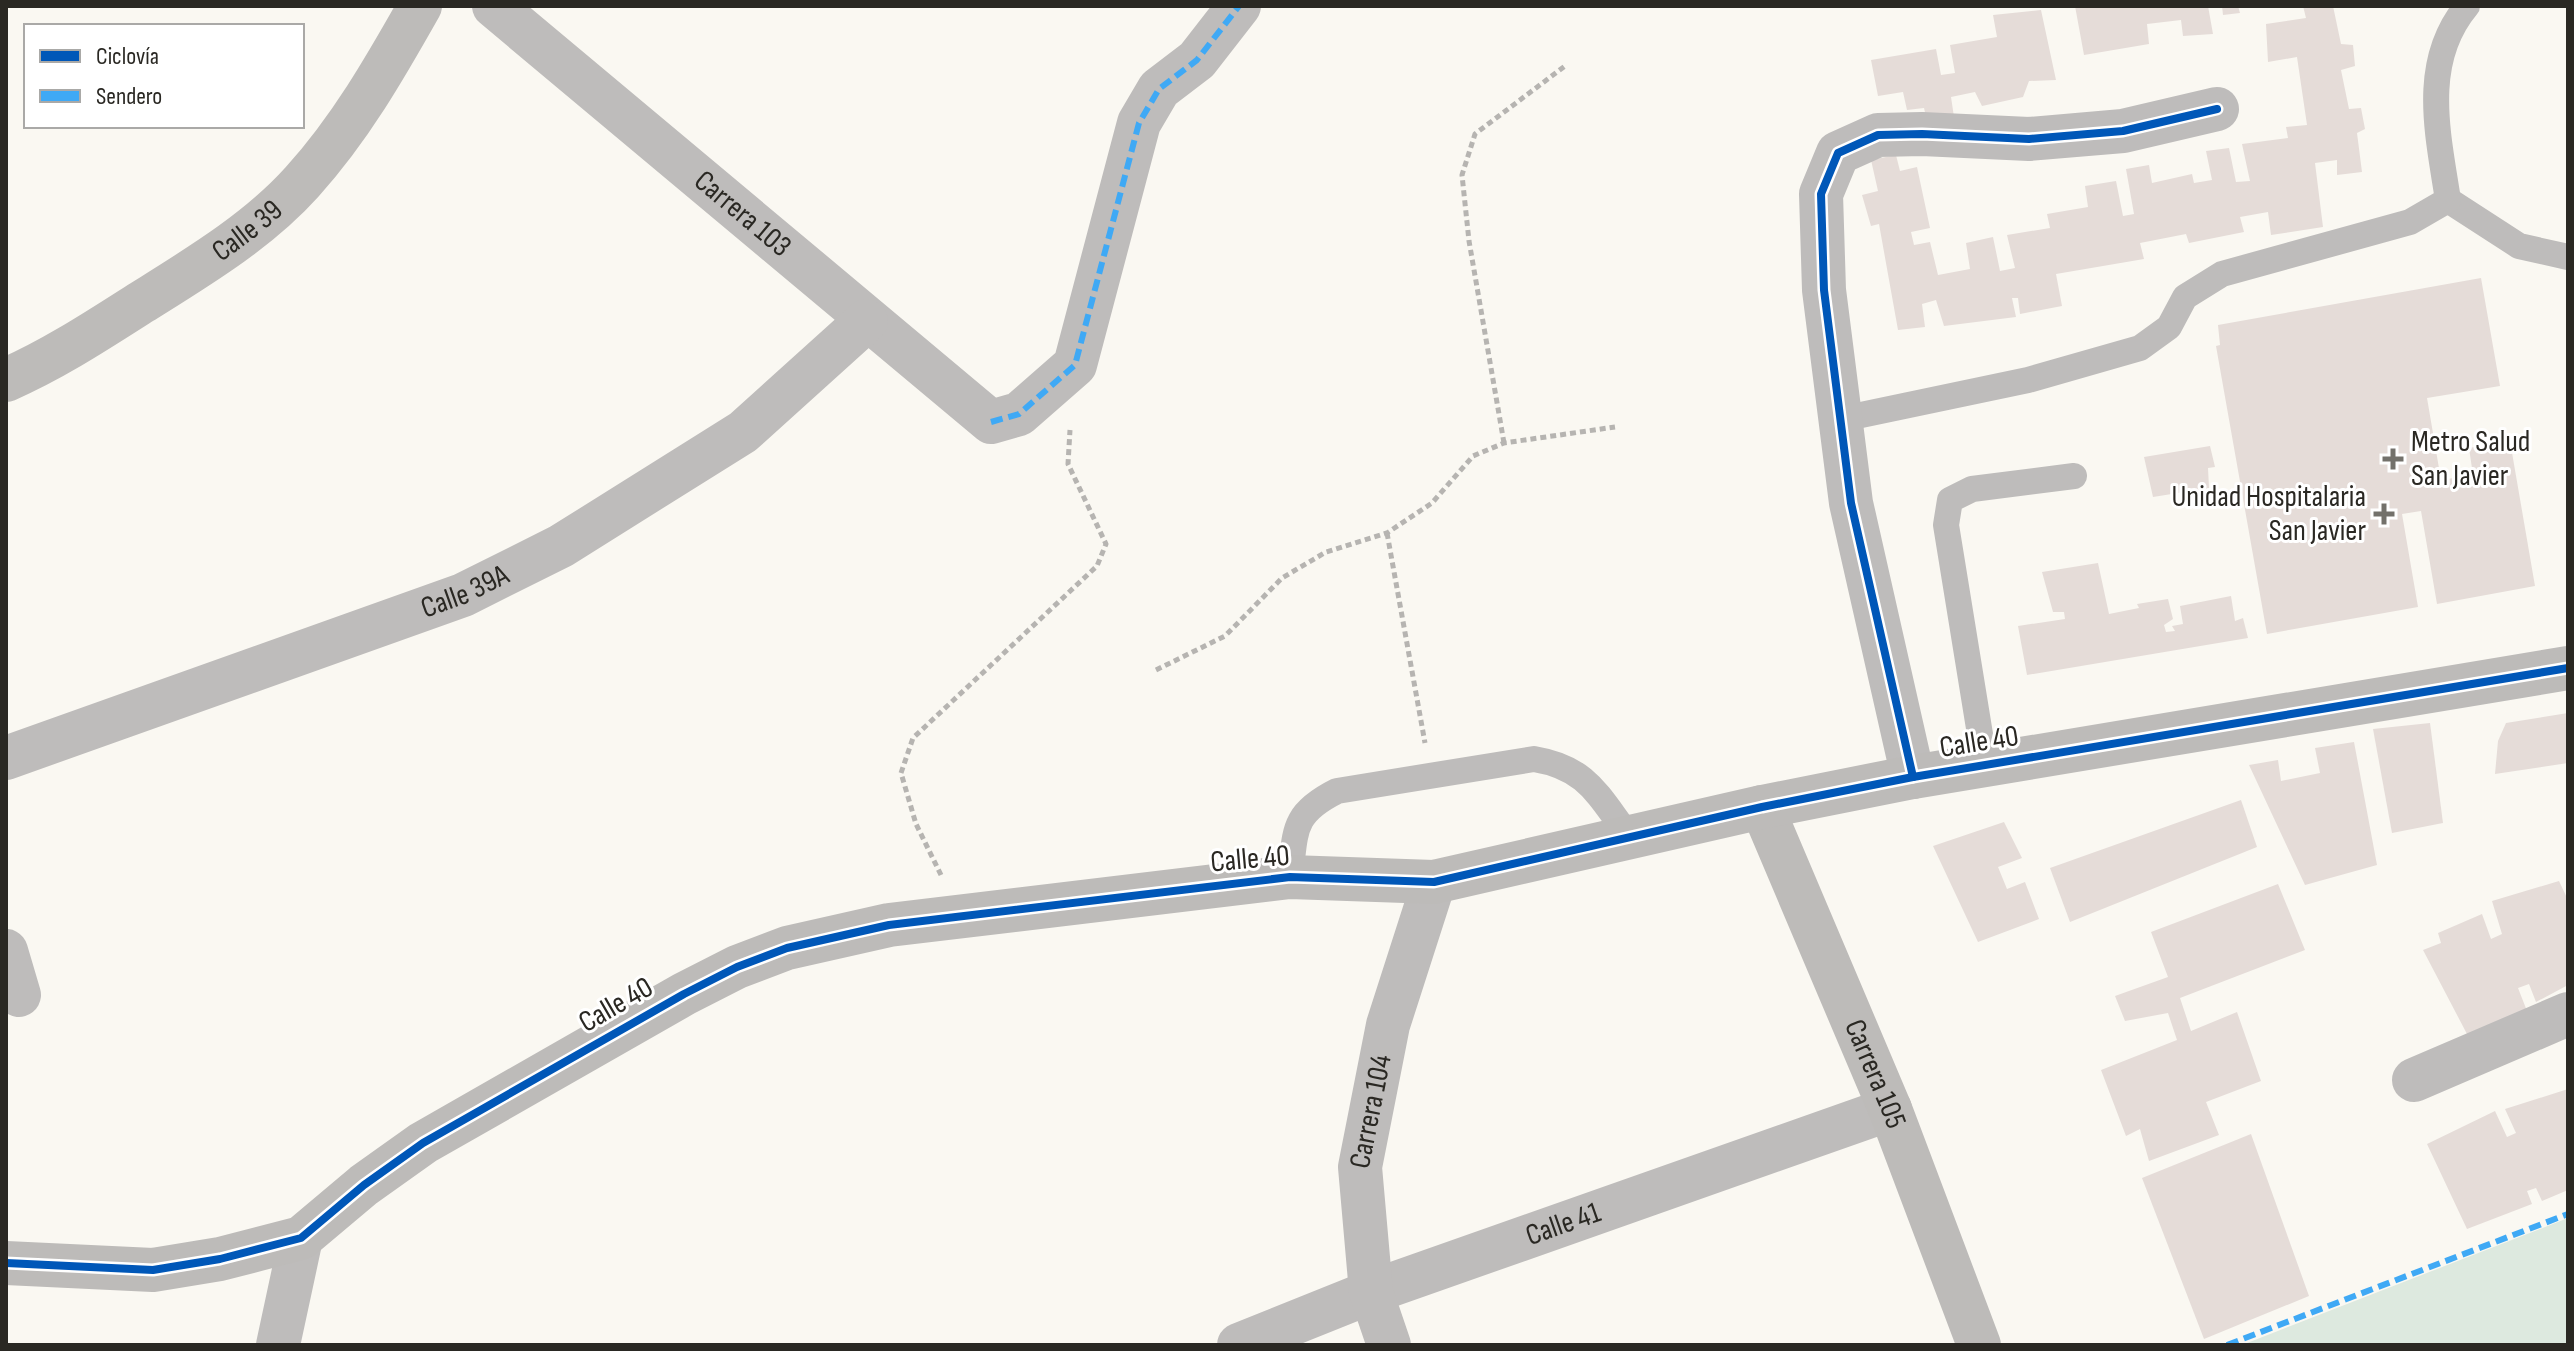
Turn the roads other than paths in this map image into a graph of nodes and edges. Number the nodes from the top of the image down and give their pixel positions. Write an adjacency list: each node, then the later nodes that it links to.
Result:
1 (420, 6): 9 (street, Calle 39)
2 (494, 6): 8 (street, Carrera 103)
3 (1239, 6): 8 (street, Carrera 103)
4 (2467, 6): 6 (lane)
5 (2217, 109): 10 (street)
6 (2448, 200): 7 (lane); 10 (lane)
7 (2568, 257)
8 (866, 321): 13 (street, Calle 39A)
9 (6, 380)
10 (1842, 419): 15 (street)
11 (2074, 476): 14 (lane)
12 (2568, 668): 14 (street, Calle 40)
13 (6, 758)
14 (1985, 765): 15 (street, Calle 40)
15 (1913, 777): 16 (street, Calle 40)
16 (1762, 807): 17 (street, Calle 40); 24 (street, Carrera 105)
17 (1629, 836): 18 (lane); 19 (street, Calle 40)
18 (1290, 877): 19 (street, Calle 40); 25 (street, Calle 40)
19 (1434, 882): 27 (street, Carrera 104)
20 (6, 951): 21 (street)
21 (19, 995)
22 (2568, 1014): 23 (street)
23 (2414, 1080)
24 (1890, 1109): 27 (street, Calle 41); 31 (street, Carrera 105)
25 (301, 1238): 26 (street, Calle 40); 28 (street)
26 (6, 1263)
27 (1371, 1292): 29 (street, Calle 41); 30 (street, Carrera 104)
28 (278, 1345)
29 (1239, 1345)
30 (1389, 1345)
31 (1979, 1345)

